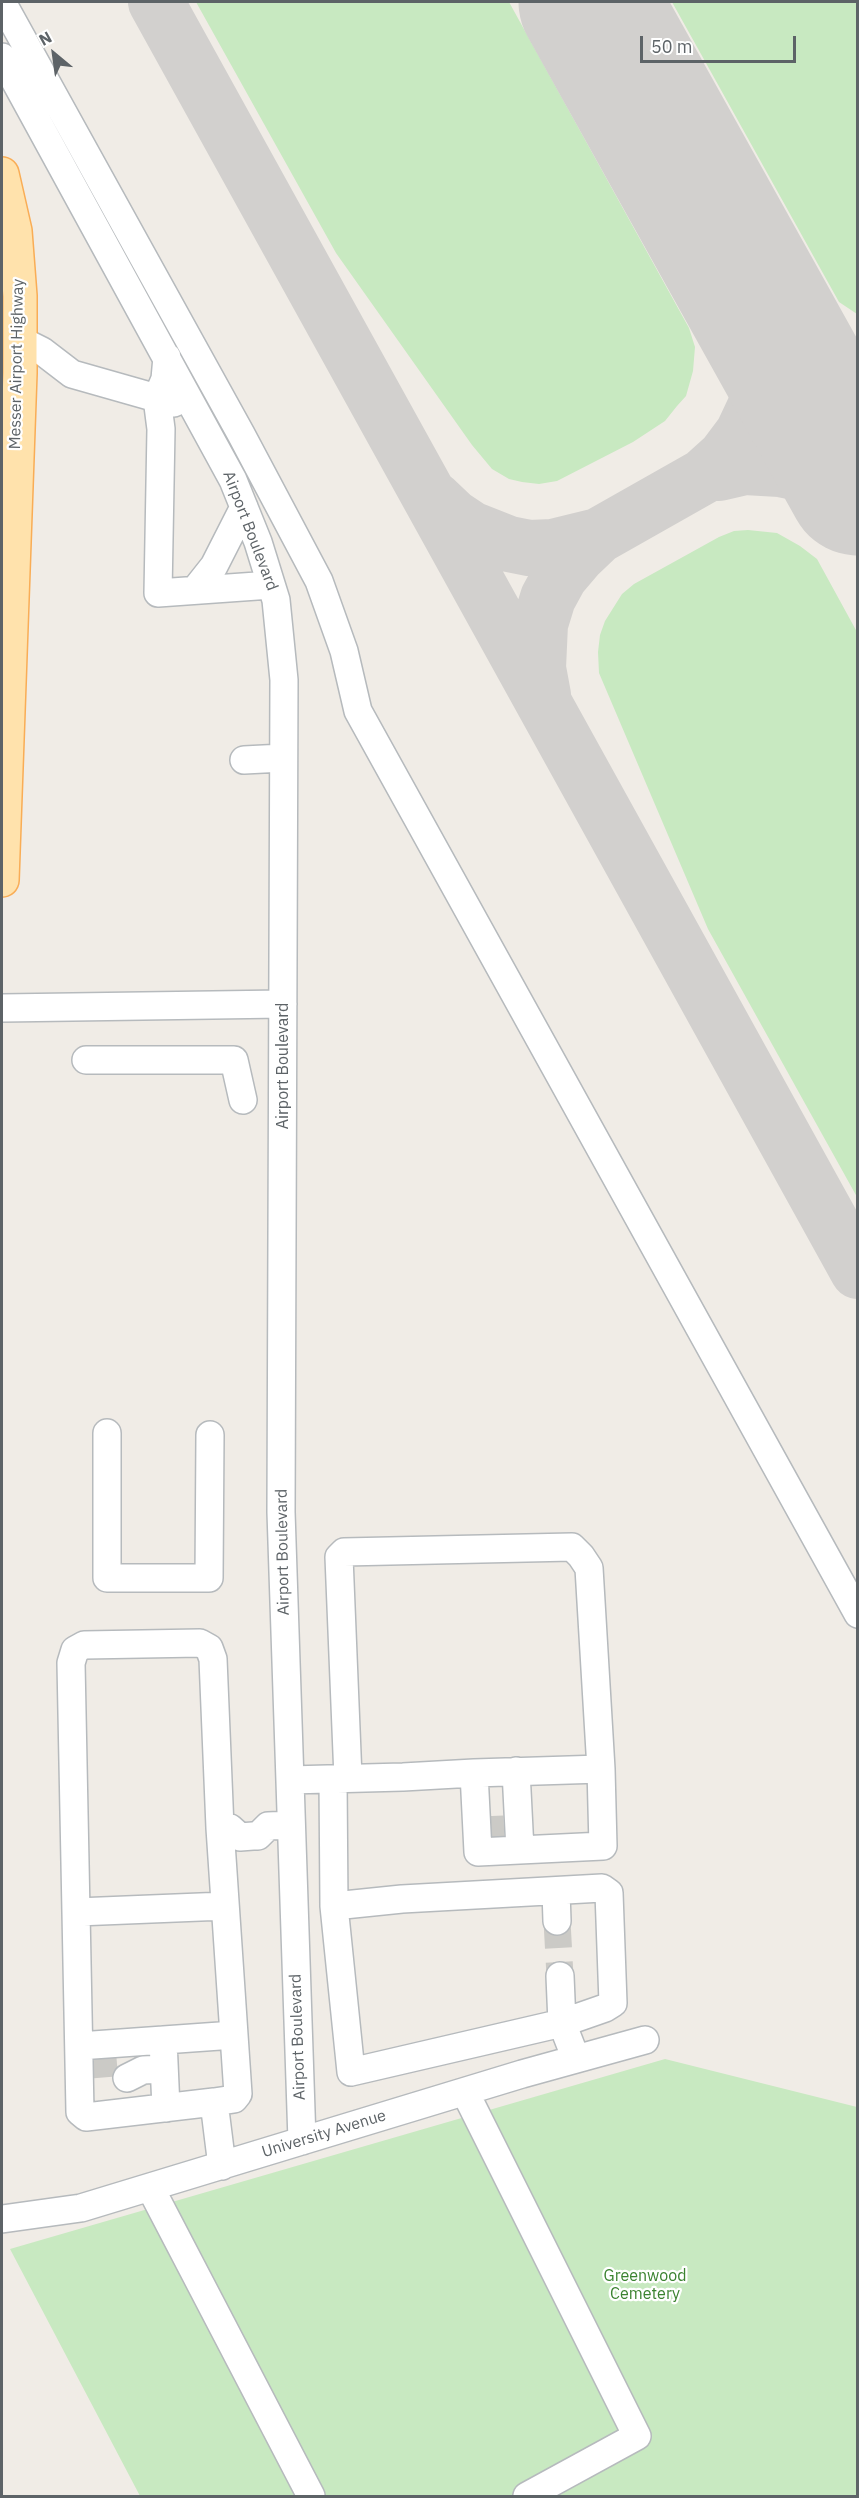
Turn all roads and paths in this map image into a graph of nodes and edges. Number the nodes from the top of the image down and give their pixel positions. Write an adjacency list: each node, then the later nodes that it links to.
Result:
1 (2, 3): 20 (street)
2 (2, 57): 5 (street, Airport Boulevard)
3 (2, 174): 4 (main road, Messer Airport Highway)
4 (20, 340): 6 (street); 13 (main road, Messer Airport Highway)
5 (167, 357): 6 (street); 7 (street, Airport Boulevard)
6 (157, 398): 7 (street); 10 (street)
7 (196, 409): 8 (street, Airport Boulevard)
8 (244, 507): 9 (street, Airport Boulevard); 10 (street)
9 (271, 585): 10 (street); 11 (street, Airport Boulevard)
10 (195, 590)
11 (284, 759): 12 (street); 14 (street, Airport Boulevard)
12 (244, 760)
13 (2, 880)
14 (283, 1004): 15 (street); 17 (street, Airport Boulevard)
15 (2, 1008)
16 (86, 1060): 17 (street)
17 (283, 1100): 25 (street, Airport Boulevard)
18 (107, 1433): 19 (street)
19 (210, 1435)
20 (858, 1614)
21 (602, 1769): 22 (street); 24 (street); 28 (street)
22 (516, 1771): 23 (street); 28 (street)
23 (474, 1773): 24 (street); 28 (street)
24 (341, 1778): 25 (street); 30 (street)
25 (290, 1780): 26 (street, Airport Boulevard)
26 (280, 1826): 27 (street); 36 (street, Airport Boulevard)
27 (225, 1828): 31 (street); 32 (street)
28 (500, 1834)
29 (556, 1891): 30 (street); 33 (street); 37 (street)
30 (334, 1905): 35 (street)
31 (225, 1906): 32 (street); 38 (street)
32 (77, 1912): 42 (street)
33 (557, 1921)
34 (560, 1976): 37 (street)
35 (341, 1985): 36 (street); 37 (street)
36 (297, 1990): 46 (street, Airport Boulevard)
37 (562, 2024): 41 (street)
38 (234, 2035): 39 (street); 44 (street)
39 (163, 2040): 42 (street); 45 (street)
40 (645, 2040): 41 (street, University Avenue)
41 (576, 2059): 43 (street, University Avenue)
42 (85, 2067): 45 (street)
43 (465, 2092): 46 (street, University Avenue); 51 (street)
44 (214, 2102): 45 (street); 47 (street)
45 (166, 2108)
46 (302, 2141): 47 (street, University Avenue)
47 (222, 2166): 48 (street, University Avenue)
48 (150, 2187): 49 (street, University Avenue); 50 (street)
49 (2, 2220)
50 (311, 2496)
51 (527, 2496)

